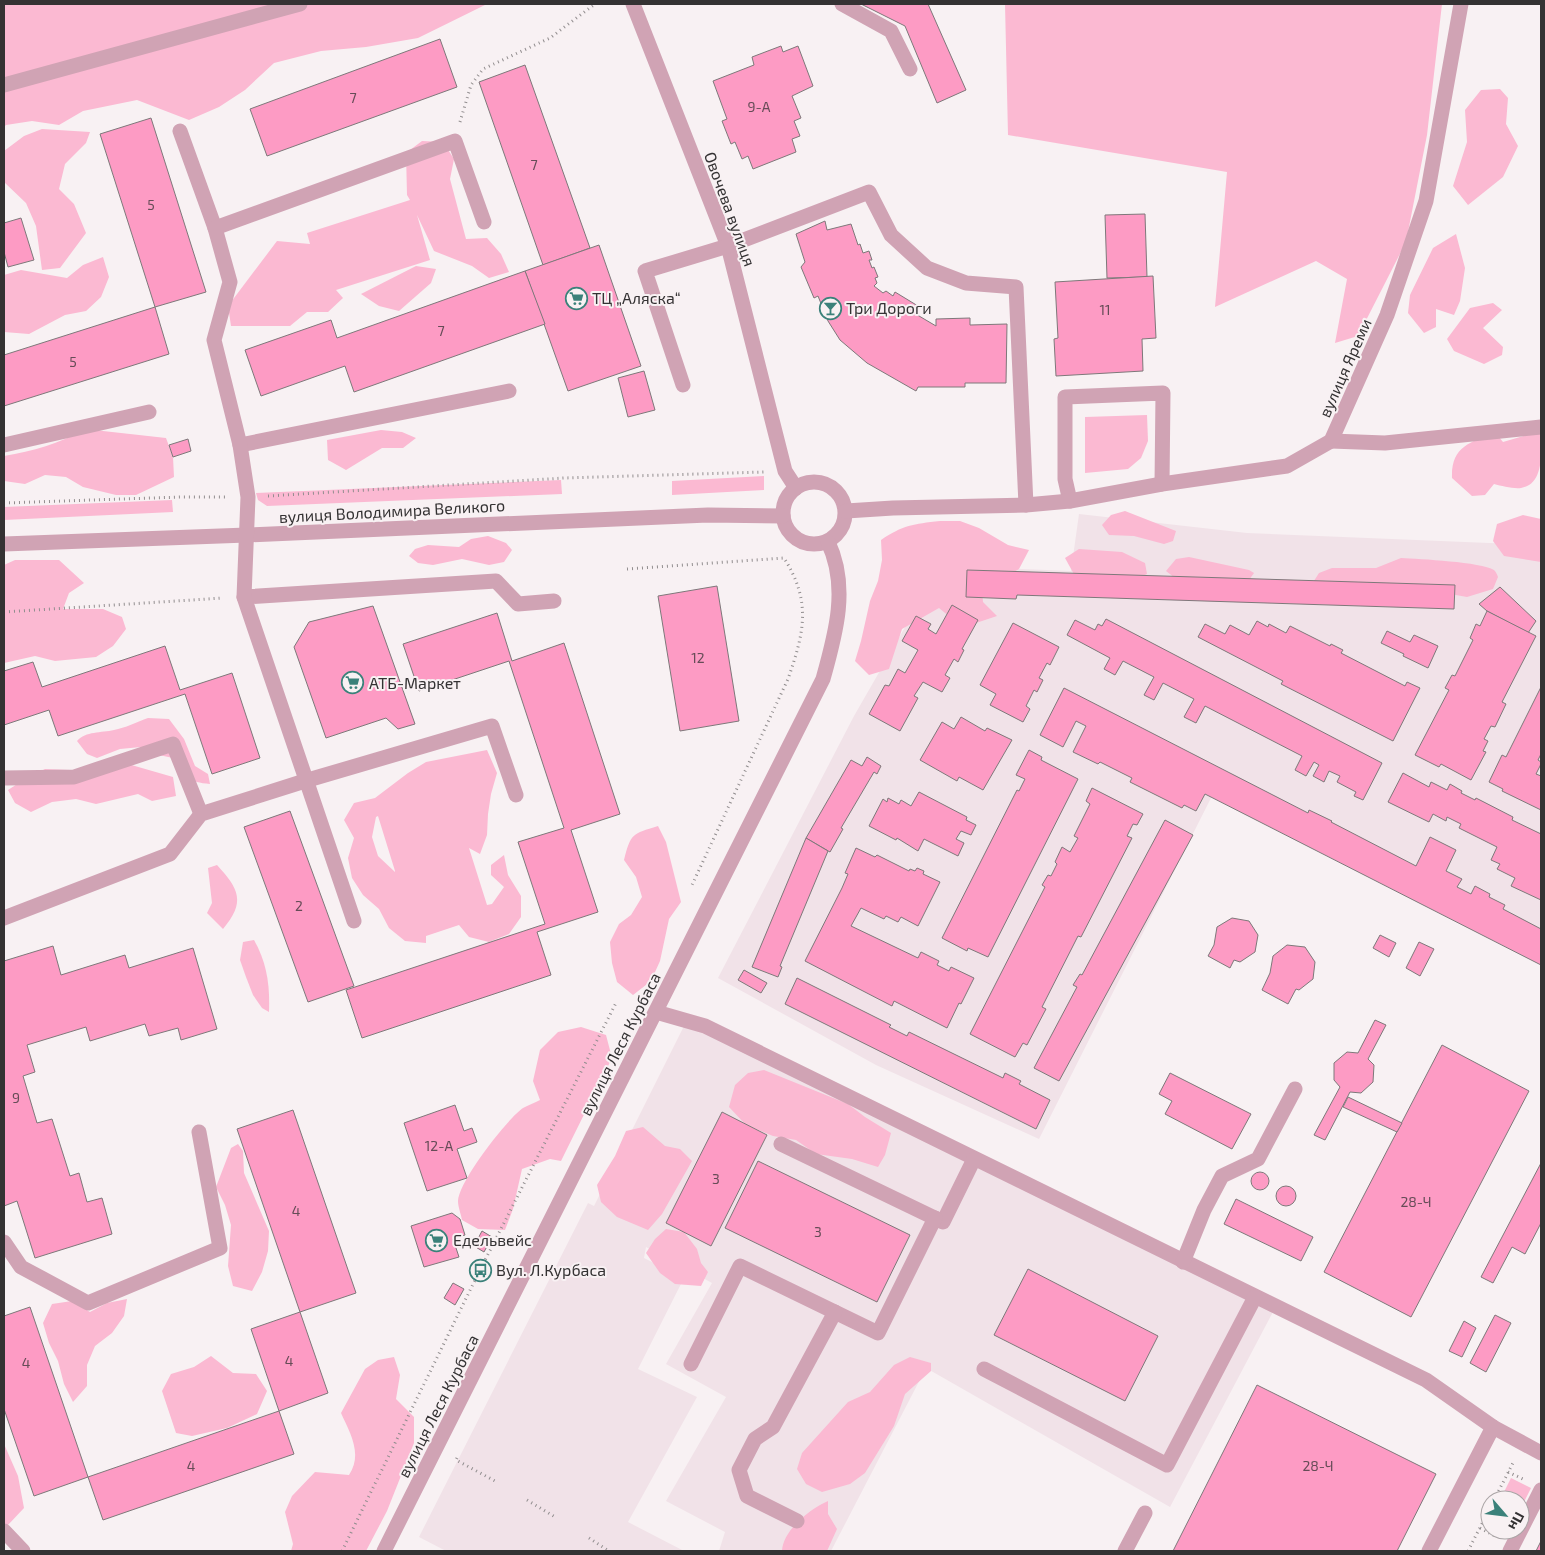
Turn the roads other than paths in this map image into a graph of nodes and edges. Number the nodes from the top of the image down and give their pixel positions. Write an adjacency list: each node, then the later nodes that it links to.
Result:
1 (300, 4): 6 (street)
2 (633, 4): 10 (street, Овочева вулиця)
3 (842, 4): 5 (street)
4 (1461, 4): 15 (street, вулиця Яреми)
5 (910, 69)
6 (4, 85)
7 (180, 131): 9 (street)
8 (484, 222): 9 (street)
9 (215, 228): 16 (street)
10 (728, 246): 11 (street); 19 (street, Овочева вулиця); 21 (street)
11 (683, 385)
12 (509, 391): 16 (street)
13 (149, 412): 17 (street)
14 (1541, 427): 15 (street)
15 (1331, 442): 18 (street, вулиця Яреми)
16 (240, 445): 24 (street)
17 (4, 446)
18 (1162, 484): 20 (street, вулиця Яреми); 20 (street)
19 (796, 488): 22 (street); 23 (street)
20 (1070, 501): 21 (street, вулиця Яреми)
21 (1026, 505): 22 (street)
22 (846, 511): 25 (street)
23 (783, 516): 24 (street, вулиця Володимира Великого); 25 (street)
24 (247, 535): 26 (street, вулиця Володимира Великого); 27 (street)
25 (828, 542): 35 (street, вулиця Леся Курбаса)
26 (4, 544)
27 (244, 597): 28 (street); 30 (street)
28 (554, 601)
29 (4, 778): 32 (street)
30 (308, 780): 31 (street); 32 (street); 34 (street)
31 (516, 795)
32 (200, 814): 33 (street)
33 (4, 918)
34 (354, 921)
35 (656, 1012): 39 (street); 53 (street, вулиця Леся Курбаса)
36 (1295, 1089): 42 (street)
37 (200, 1132): 41 (street)
38 (781, 1144): 40 (street)
39 (974, 1159): 40 (street); 42 (street)
40 (935, 1218): 44 (street)
41 (4, 1242)
42 (1183, 1262): 43 (street)
43 (1255, 1297): 46 (street); 47 (street)
44 (835, 1312): 45 (street); 51 (street)
45 (691, 1364)
46 (984, 1369)
47 (1493, 1427): 48 (street); 56 (street)
48 (1541, 1453)
49 (1541, 1490): 57 (street)
50 (1145, 1513): 55 (street)
51 (797, 1521)
52 (4, 1531): 54 (street)
53 (388, 1550)
54 (23, 1551)
55 (1125, 1551)
56 (1429, 1551)
57 (1510, 1551)

